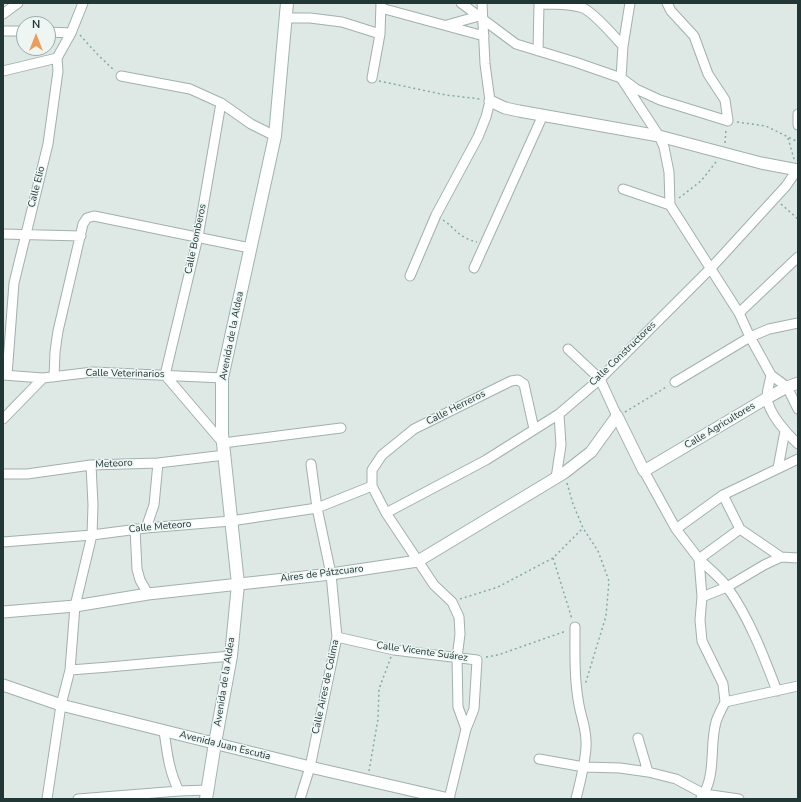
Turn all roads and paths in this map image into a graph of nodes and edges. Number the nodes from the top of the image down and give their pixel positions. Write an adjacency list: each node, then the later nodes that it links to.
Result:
1 (17, 3): 9 (street)
2 (83, 3): 15 (street)
3 (287, 3): 11 (main road, Avenida de la Aldea)
4 (461, 3): 10 (street)
5 (482, 3): 10 (street)
6 (630, 3): 19 (street)
7 (667, 3): 30 (street)
8 (381, 5): 12 (street); 17 (street)
9 (3, 14)
10 (481, 17): 12 (street); 18 (street); 20 (street)
11 (285, 18): 17 (street); 32 (main road, Avenida de la Aldea)
12 (446, 25): 18 (street)
13 (3, 31): 14 (street)
14 (16, 31)
15 (72, 31): 16 (street); 21 (street); 23 (path)
16 (56, 32)
17 (380, 34): 24 (street)
18 (484, 36): 26 (street)
19 (623, 46): 20 (street); 25 (street)
20 (538, 51): 25 (street)
21 (57, 58): 22 (street); 44 (street, Calle Elio)
22 (3, 71)
23 (121, 76): 27 (street)
24 (372, 78): 26 (path)
25 (621, 78): 30 (street); 33 (street)
26 (490, 101): 29 (street); 41 (street)
27 (221, 103): 32 (street); 46 (street, Calle Bomberos)
28 (798, 114): 31 (street)
29 (543, 115): 33 (street); 47 (street)
30 (728, 120): 34 (path); 36 (path)
31 (798, 125)
32 (275, 136): 48 (main road, Avenida de la Aldea)
33 (659, 136): 36 (street); 40 (street)
34 (788, 138): 35 (path); 37 (path)
35 (798, 142)
36 (723, 154): 37 (street); 40 (path)
37 (797, 170): 39 (street, Calle Constructores)
38 (623, 189): 40 (street)
39 (774, 198): 42 (path); 51 (street, Calle Constructores)
40 (670, 206): 51 (street)
41 (436, 215): 47 (path); 52 (street)
42 (798, 219)
43 (3, 234): 44 (street)
44 (25, 234): 45 (street); 57 (street, Calle Elio)
45 (81, 236): 46 (street); 60 (street)
46 (198, 237): 48 (street); 58 (street, Calle Bomberos)
47 (488, 239): 50 (street)
48 (250, 248): 62 (main road, Avenida de la Aldea)
49 (798, 257): 53 (street)
50 (474, 268)
51 (711, 268): 53 (street); 63 (street, Calle Constructores)
52 (410, 276)
53 (739, 313): 55 (street)
54 (798, 323): 55 (street)
55 (750, 337): 59 (street); 64 (street)
56 (568, 349): 63 (street)
57 (5, 375): 61 (street, Calle Veterinarios)
58 (166, 375): 60 (street, Calle Veterinarios); 62 (street, Calle Veterinarios); 76 (street)
59 (771, 375): 66 (street); 67 (street)
60 (54, 377): 61 (street, Calle Veterinarios)
61 (44, 378): 71 (street)
62 (222, 378): 76 (main road, Avenida de la Aldea)
63 (600, 379): 69 (street, Calle Constructores); 70 (street)
64 (675, 382): 70 (path)
65 (798, 382): 66 (street, Calle Agricultores)
66 (787, 387): 67 (street, Calle Agricultores); 68 (street)
67 (767, 398): 74 (street); 82 (street, Calle Agricultores)
68 (798, 409)
69 (559, 414): 73 (street, Calle Constructores); 84 (street)
70 (617, 416): 82 (street); 84 (street, Aires de Pátzcuaro)
71 (3, 419)
72 (341, 428): 76 (street, Meteoro)
73 (534, 429): 85 (street, Calle Herreros); 88 (street, Calle Constructores)
74 (785, 431): 75 (street); 81 (street)
75 (798, 444)
76 (224, 449): 78 (street, Meteoro); 89 (main road, Avenida de la Aldea)
77 (798, 459): 81 (street)
78 (158, 463): 80 (street, Meteoro); 90 (street)
79 (311, 464): 87 (street, Calle Aires de Colima)
80 (91, 465): 83 (street, Meteoro); 95 (street)
81 (778, 468): 86 (street)
82 (644, 471): 93 (street)
83 (3, 474)
84 (560, 476): 91 (path); 101 (street, Aires de Pátzcuaro)
85 (372, 486): 87 (street, Calle Meteoro); 88 (street)
86 (722, 495): 93 (street); 94 (street)
87 (317, 508): 89 (street, Calle Meteoro); 102 (street, Calle Aires de Colima)
88 (386, 513): 101 (street)
89 (231, 521): 90 (street, Calle Meteoro); 103 (main road, Avenida de la Aldea)
90 (146, 528): 92 (street, Calle Meteoro)
91 (583, 528): 98 (path); 122 (path)
92 (135, 529): 95 (street, Calle Meteoro); 105 (street)
93 (676, 529): 100 (street)
94 (740, 529): 97 (street); 100 (street)
95 (92, 535): 96 (street, Calle Meteoro); 108 (street)
96 (3, 542)
97 (781, 557): 99 (street); 104 (street)
98 (553, 558): 107 (path); 110 (path)
99 (798, 558)
100 (699, 559): 104 (street); 106 (street)
101 (418, 561): 102 (street, Aires de Pátzcuaro); 107 (street)
102 (331, 574): 103 (street, Aires de Pátzcuaro); 111 (street, Calle Aires de Colima)
103 (238, 584): 105 (street, Aires de Pátzcuaro); 113 (main road, Avenida de la Aldea)
104 (727, 587): 106 (street); 119 (street)
105 (148, 594): 108 (street, Aires de Pátzcuaro)
106 (702, 597): 120 (street)
107 (452, 602): 114 (street)
108 (75, 606): 109 (street, Aires de Pátzcuaro); 116 (street)
109 (3, 612)
110 (575, 627): 115 (path, Calle Vicente Suárez); 122 (street)
111 (337, 637): 112 (street, Calle Vicente Suárez); 129 (street, Calle Aires de Colima)
112 (394, 650): 114 (street, Calle Vicente Suárez); 131 (path)
113 (231, 656): 116 (street); 126 (main road, Avenida de la Aldea)
114 (457, 658): 115 (street, Calle Vicente Suárez); 123 (street)
115 (477, 660): 123 (street)
116 (70, 670): 121 (street)
117 (3, 685): 121 (street, Avenida Juan Escutia)
118 (798, 686): 119 (street)
119 (777, 691): 120 (street)
120 (725, 702): 134 (street)
121 (61, 705): 124 (street, Avenida Juan Escutia); 135 (street)
122 (579, 705): 128 (street)
123 (466, 729): 138 (street)
124 (164, 731): 126 (street, Avenida Juan Escutia); 132 (street)
125 (638, 738): 130 (street)
126 (215, 743): 129 (street, Avenida Juan Escutia); 133 (main road, Avenida de la Aldea)
127 (539, 759): 128 (street)
128 (584, 766): 130 (street); 139 (street)
129 (310, 767): 131 (street, Avenida Juan Escutia); 137 (street, Calle Aires de Colima)
130 (648, 772): 134 (street)
131 (368, 780): 138 (street, Avenida Juan Escutia)
132 (178, 795): 133 (street); 136 (street)
133 (207, 795)
134 (702, 797): 140 (street)
135 (47, 799)
136 (78, 799)
137 (300, 799)
138 (449, 799)
139 (576, 799)
140 (739, 799)

